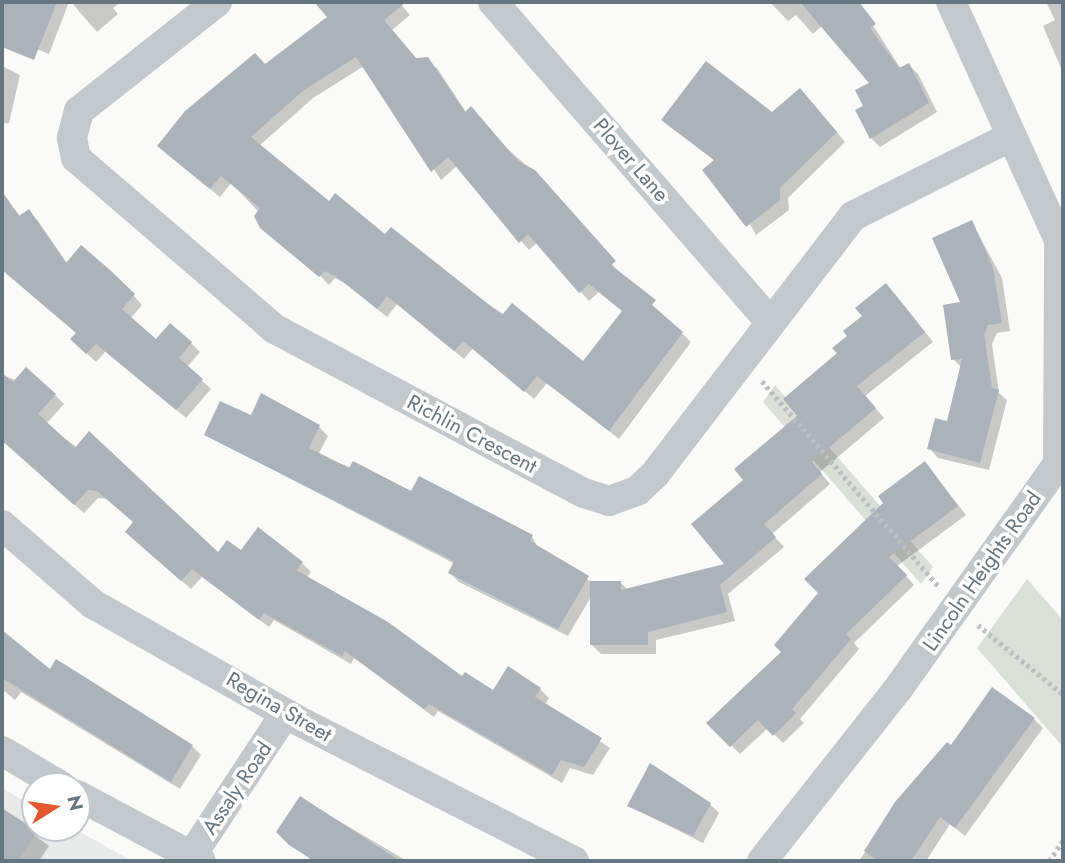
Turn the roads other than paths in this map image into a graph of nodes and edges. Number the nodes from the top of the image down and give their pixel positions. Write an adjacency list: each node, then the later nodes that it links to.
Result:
1 (217, 2): 5 (street, Richlin Crescent)
2 (493, 2): 5 (street, Plover Lane)
3 (951, 2): 4 (street, Lincoln Heights Road)
4 (1010, 137): 5 (street, Richlin Crescent); 13 (street, Lincoln Heights Road)
5 (768, 319)
6 (2, 525): 7 (street, Regina Street)
7 (285, 713): 11 (street, Assaly Road); 12 (street, Regina Street)
8 (2, 751): 9 (street)
9 (37, 772)
10 (91, 803): 11 (street)
11 (193, 860)
12 (574, 861)
13 (761, 861)

